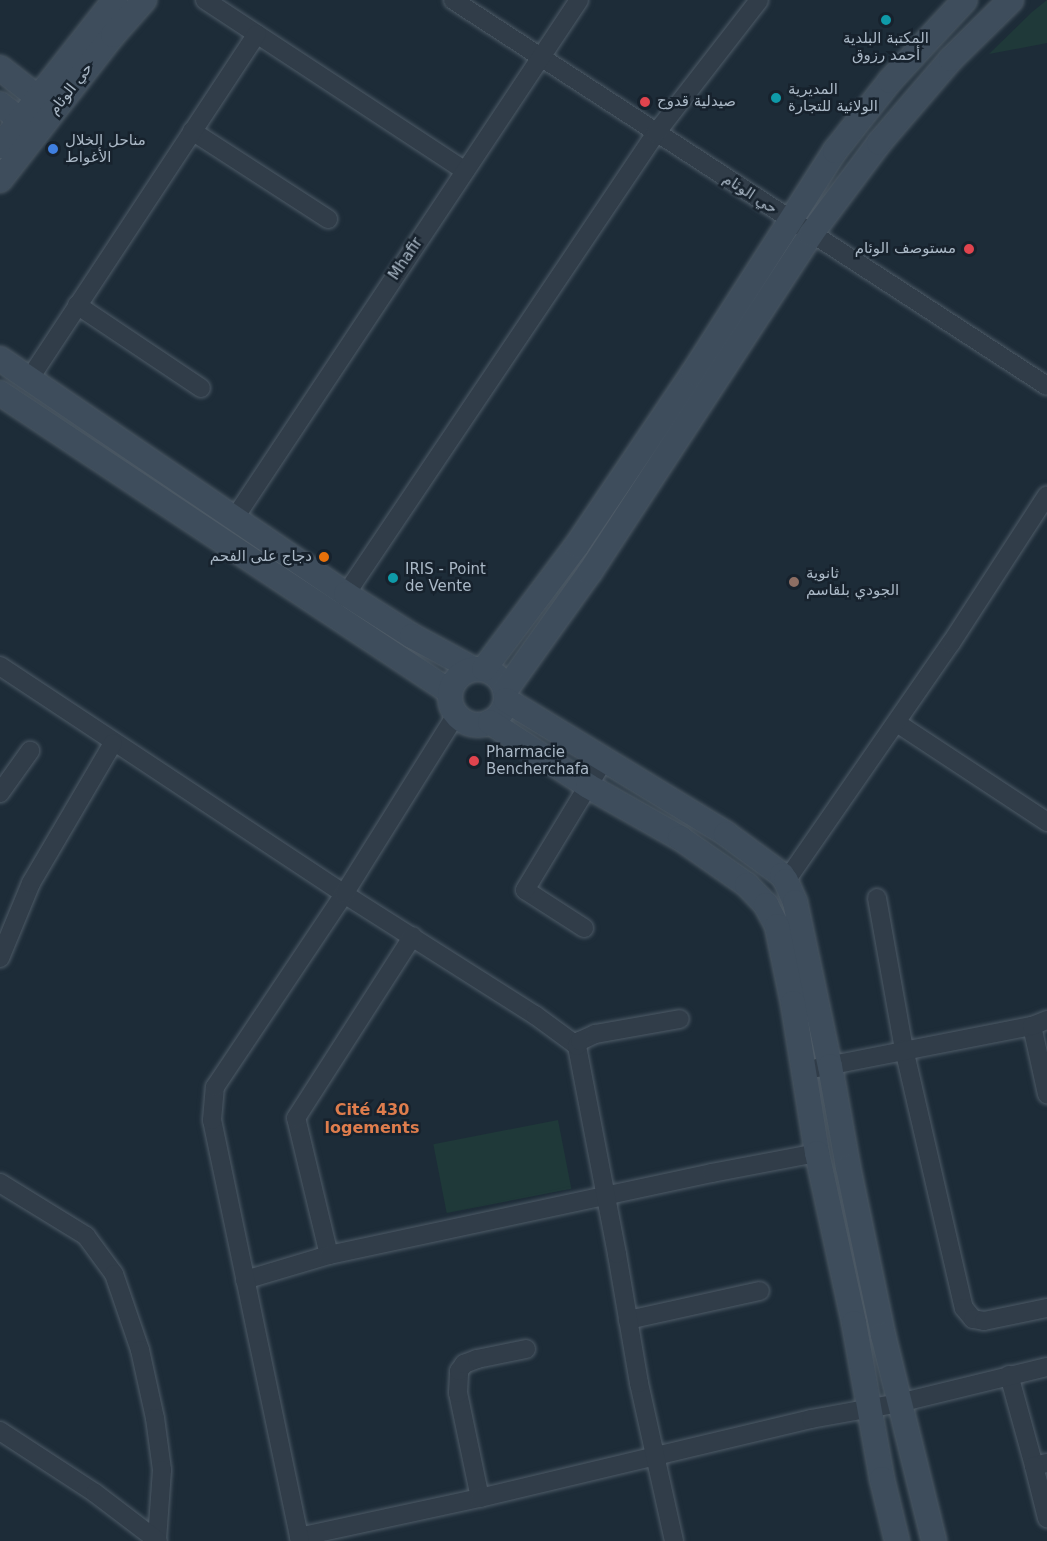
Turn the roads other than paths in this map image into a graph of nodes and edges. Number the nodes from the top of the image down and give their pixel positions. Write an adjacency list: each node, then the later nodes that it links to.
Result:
1 (115, 0): 13 (street, حي الوئام)
2 (144, 0): 13 (street, حي الوئام)
3 (205, 0): 9 (street)
4 (453, 0): 10 (street, حي الوئام)
5 (579, 0): 10 (street, Mhafir)
6 (759, 0): 16 (street)
7 (965, 0): 21 (street)
8 (1011, 0): 22 (street)
9 (257, 33): 15 (street); 18 (street)
10 (540, 57): 16 (street, حي الوئام); 18 (street, Mhafir)
11 (0, 68): 13 (street)
12 (0, 104): 14 (street)
13 (46, 105): 14 (street, حي الوئام)
14 (29, 126): 17 (street, حي الوئام); 19 (street, حي الوئام)
15 (192, 131): 20 (street); 23 (street)
16 (656, 133): 21 (street, حي الوئام); 31 (street)
17 (0, 146)
18 (465, 171): 30 (street, Mhafir)
19 (0, 180)
20 (328, 219)
21 (790, 219): 22 (street, حي الوئام); 33 (street)
22 (811, 234): 26 (street, حي الوئام); 35 (street)
23 (77, 305): 25 (street); 27 (street)
24 (0, 359): 25 (street)
25 (30, 378): 30 (street)
26 (1047, 386)
27 (201, 388)
28 (0, 393): 34 (street)
29 (1047, 495): 38 (street)
30 (234, 519): 31 (street)
31 (346, 594): 33 (street)
32 (0, 666): 39 (street)
33 (479, 669): 34 (street); 35 (street)
34 (450, 692): 36 (street)
35 (506, 696): 37 (street); 41 (street)
36 (456, 716): 37 (street); 46 (street)
37 (490, 722): 42 (street)
38 (897, 723): 44 (street); 45 (street)
39 (113, 743): 46 (street); 50 (street)
40 (30, 751): 43 (street)
41 (605, 758): 42 (street); 45 (street)
42 (588, 786): 48 (street); 56 (street)
43 (0, 793)
44 (1047, 822)
45 (786, 881): 55 (street)
46 (344, 894): 49 (street); 62 (street)
47 (878, 898): 54 (street)
48 (584, 928)
49 (413, 936): 53 (street); 61 (street)
50 (0, 956)
51 (680, 1019): 53 (street)
52 (1040, 1023): 54 (street); 57 (street)
53 (577, 1046): 60 (street)
54 (903, 1049): 55 (street); 64 (street)
55 (830, 1066): 56 (street); 69 (street)
56 (804, 1070): 58 (street)
57 (1047, 1094)
58 (817, 1153): 60 (street); 70 (street)
59 (0, 1183): 77 (street)
60 (606, 1195): 61 (street); 65 (street)
61 (329, 1256): 62 (street)
62 (245, 1280): 76 (street)
63 (760, 1292): 65 (street)
64 (1047, 1308)
65 (628, 1320): 72 (street)
66 (526, 1349): 74 (street)
67 (1047, 1367): 68 (street)
68 (1009, 1375): 69 (street); 73 (street)
69 (898, 1403): 70 (street); 80 (street)
70 (870, 1406): 72 (street); 79 (street)
71 (0, 1431): 77 (street)
72 (655, 1456): 74 (street); 78 (street)
73 (1041, 1465): 75 (street)
74 (480, 1498): 76 (street)
75 (1047, 1518)
76 (299, 1539)
77 (158, 1541)
78 (674, 1541)
79 (897, 1541)
80 (934, 1541)

